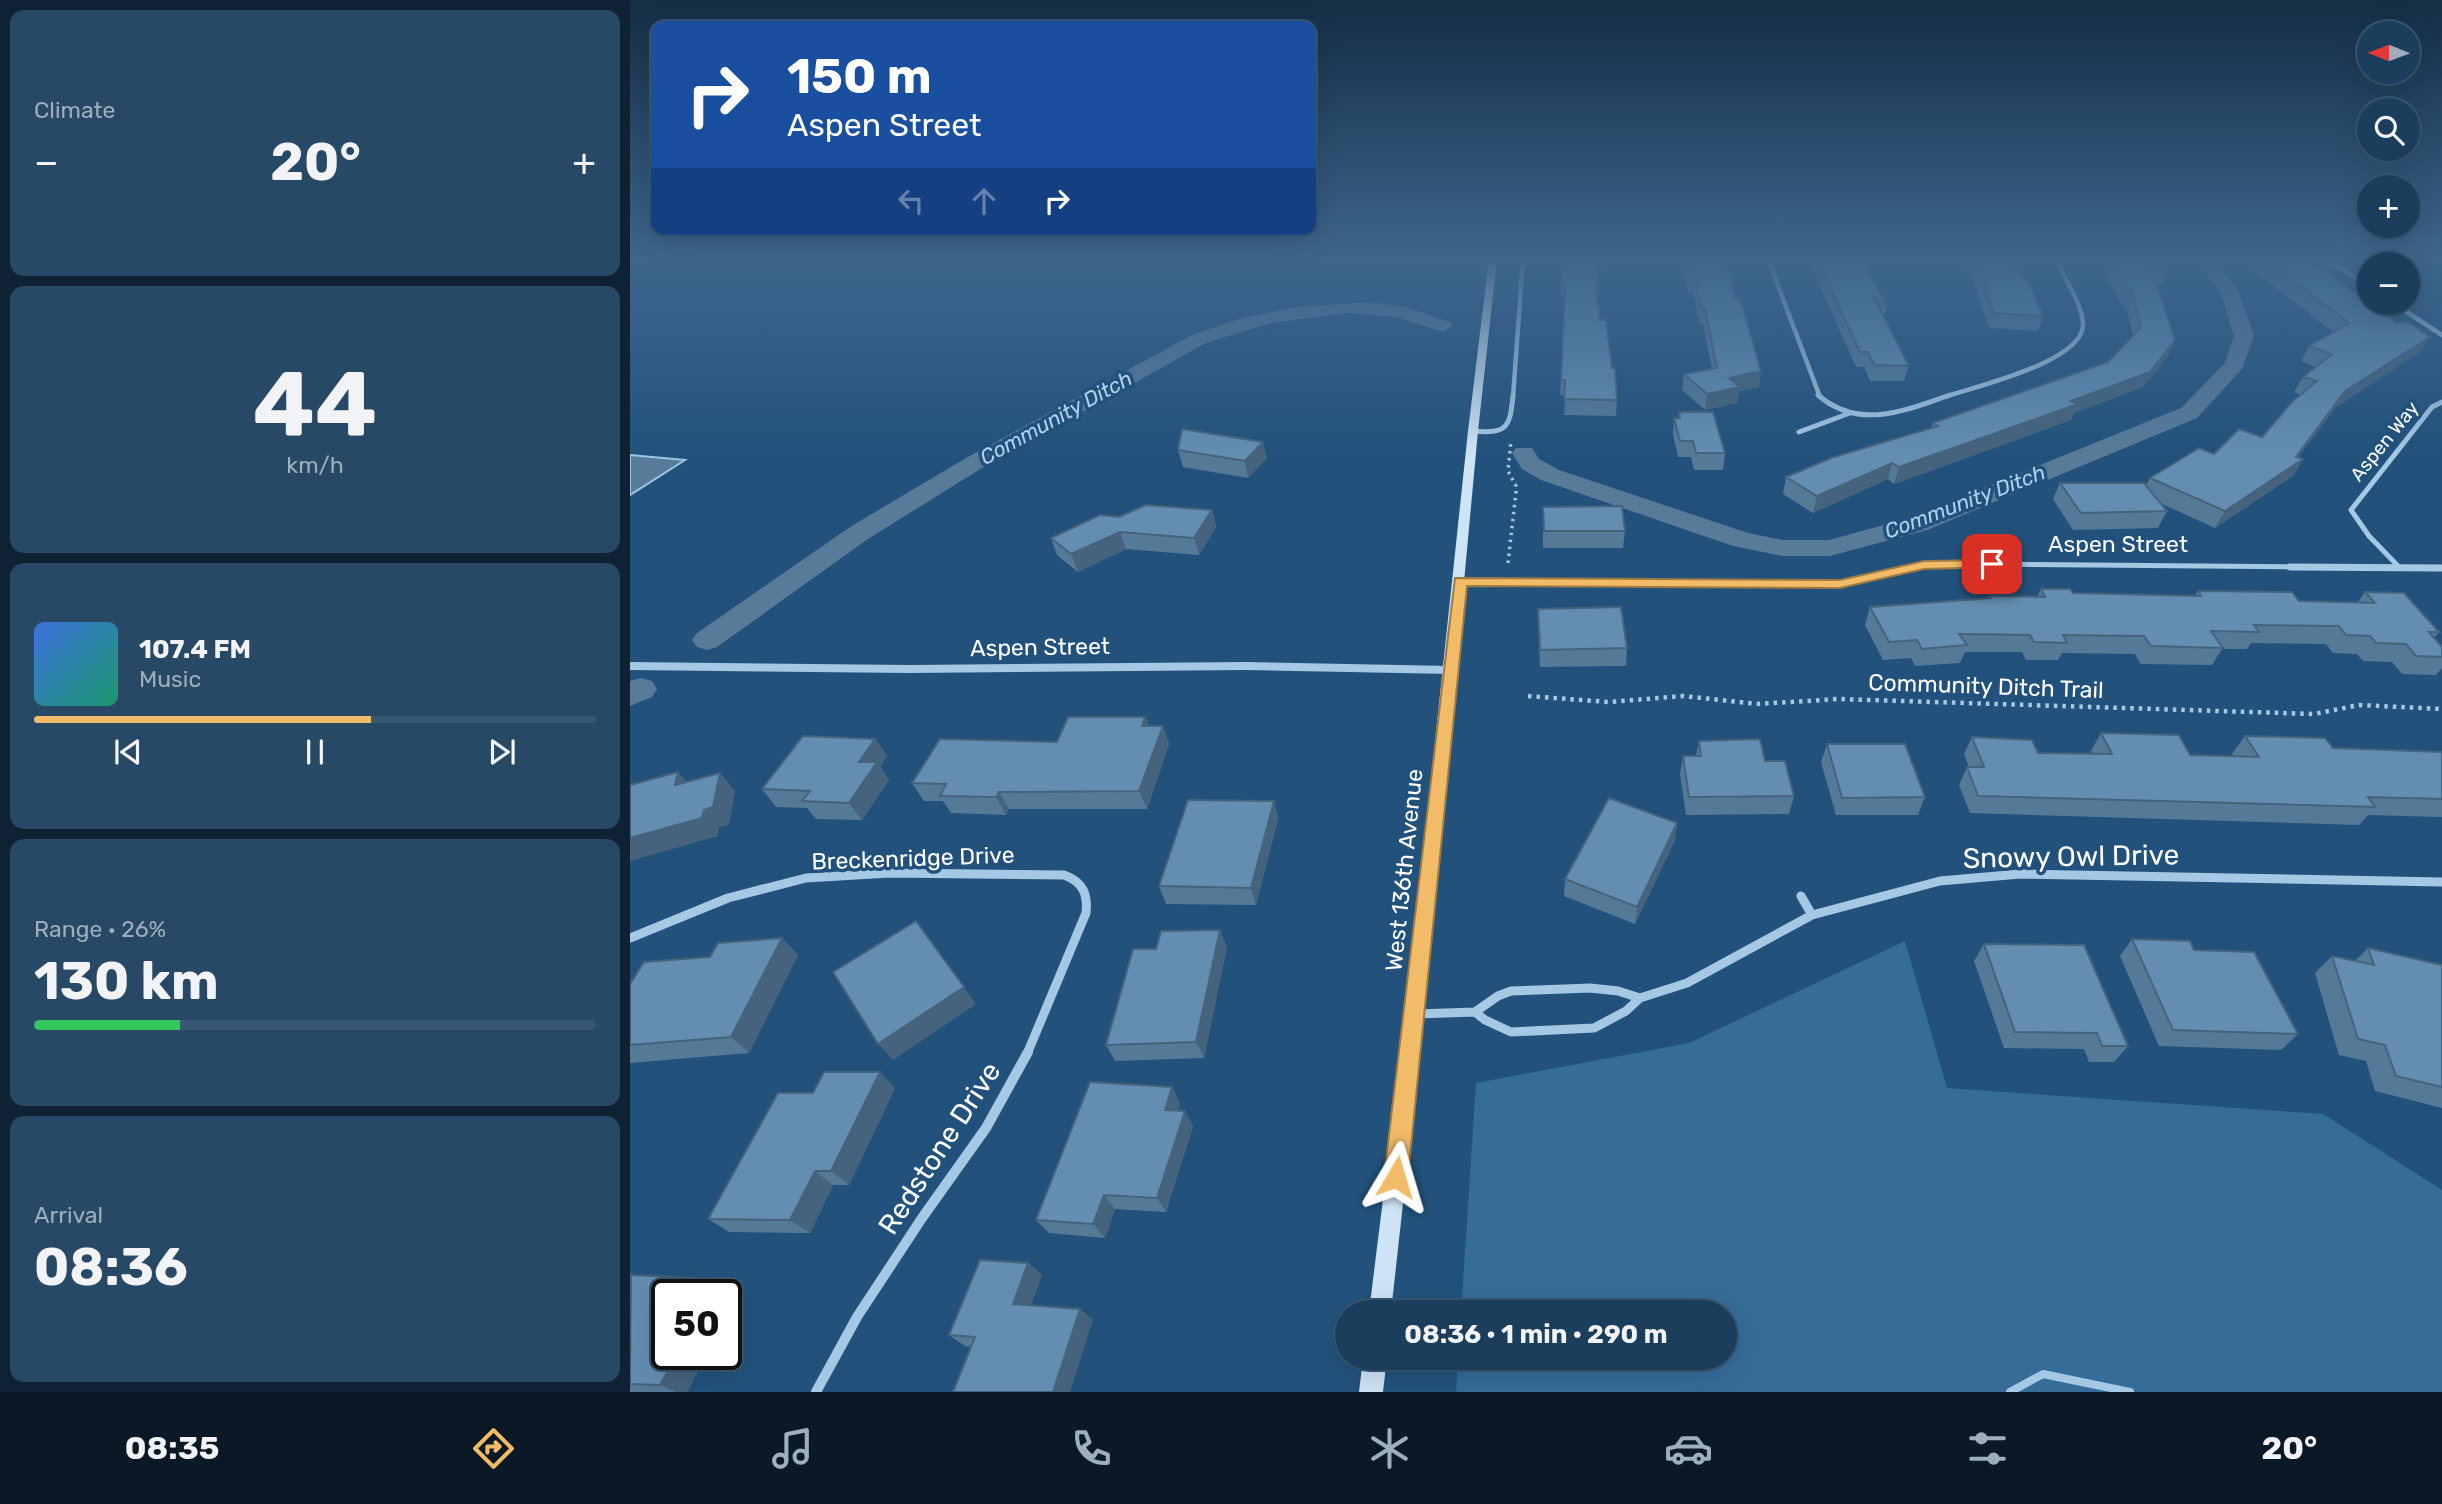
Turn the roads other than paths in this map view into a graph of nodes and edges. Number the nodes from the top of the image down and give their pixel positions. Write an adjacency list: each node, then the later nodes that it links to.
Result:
1 (1485, 324): 9 (main road, West 136th Avenue)
2 (1518, 324): 9 (street)
3 (1792, 324): 8 (street)
4 (2082, 324): 8 (street)
5 (2425, 324): 6 (street)
6 (2442, 335)
7 (2442, 402): 11 (street, Aspen Way)
8 (1850, 414): 10 (street)
9 (1473, 431): 13 (main road, West 136th Avenue)
10 (1799, 432)
11 (2400, 568): 12 (street, Aspen Street); 13 (street, Aspen Street)
12 (2442, 568)
13 (1460, 581): 15 (main road, West 136th Avenue)
14 (630, 666): 15 (street, Aspen Street)
15 (1451, 670): 23 (main road, West 136th Avenue)
16 (1079, 881): 20 (street, Breckenridge Drive); 26 (street, Redstone Drive)
17 (2442, 882): 19 (street, Snowy Owl Drive)
18 (1801, 896): 19 (street)
19 (1812, 915): 21 (street, Snowy Owl Drive)
20 (630, 938)
21 (1640, 998): 22 (street); 22 (street, Snowy Owl Drive)
22 (1475, 1012): 23 (street)
23 (1415, 1014): 24 (main road, West 136th Avenue)
24 (1381, 1300)
25 (1374, 1370): 27 (main road)
26 (816, 1392)
27 (1371, 1392)
28 (2010, 1392): 29 (lane)
29 (2130, 1392)

